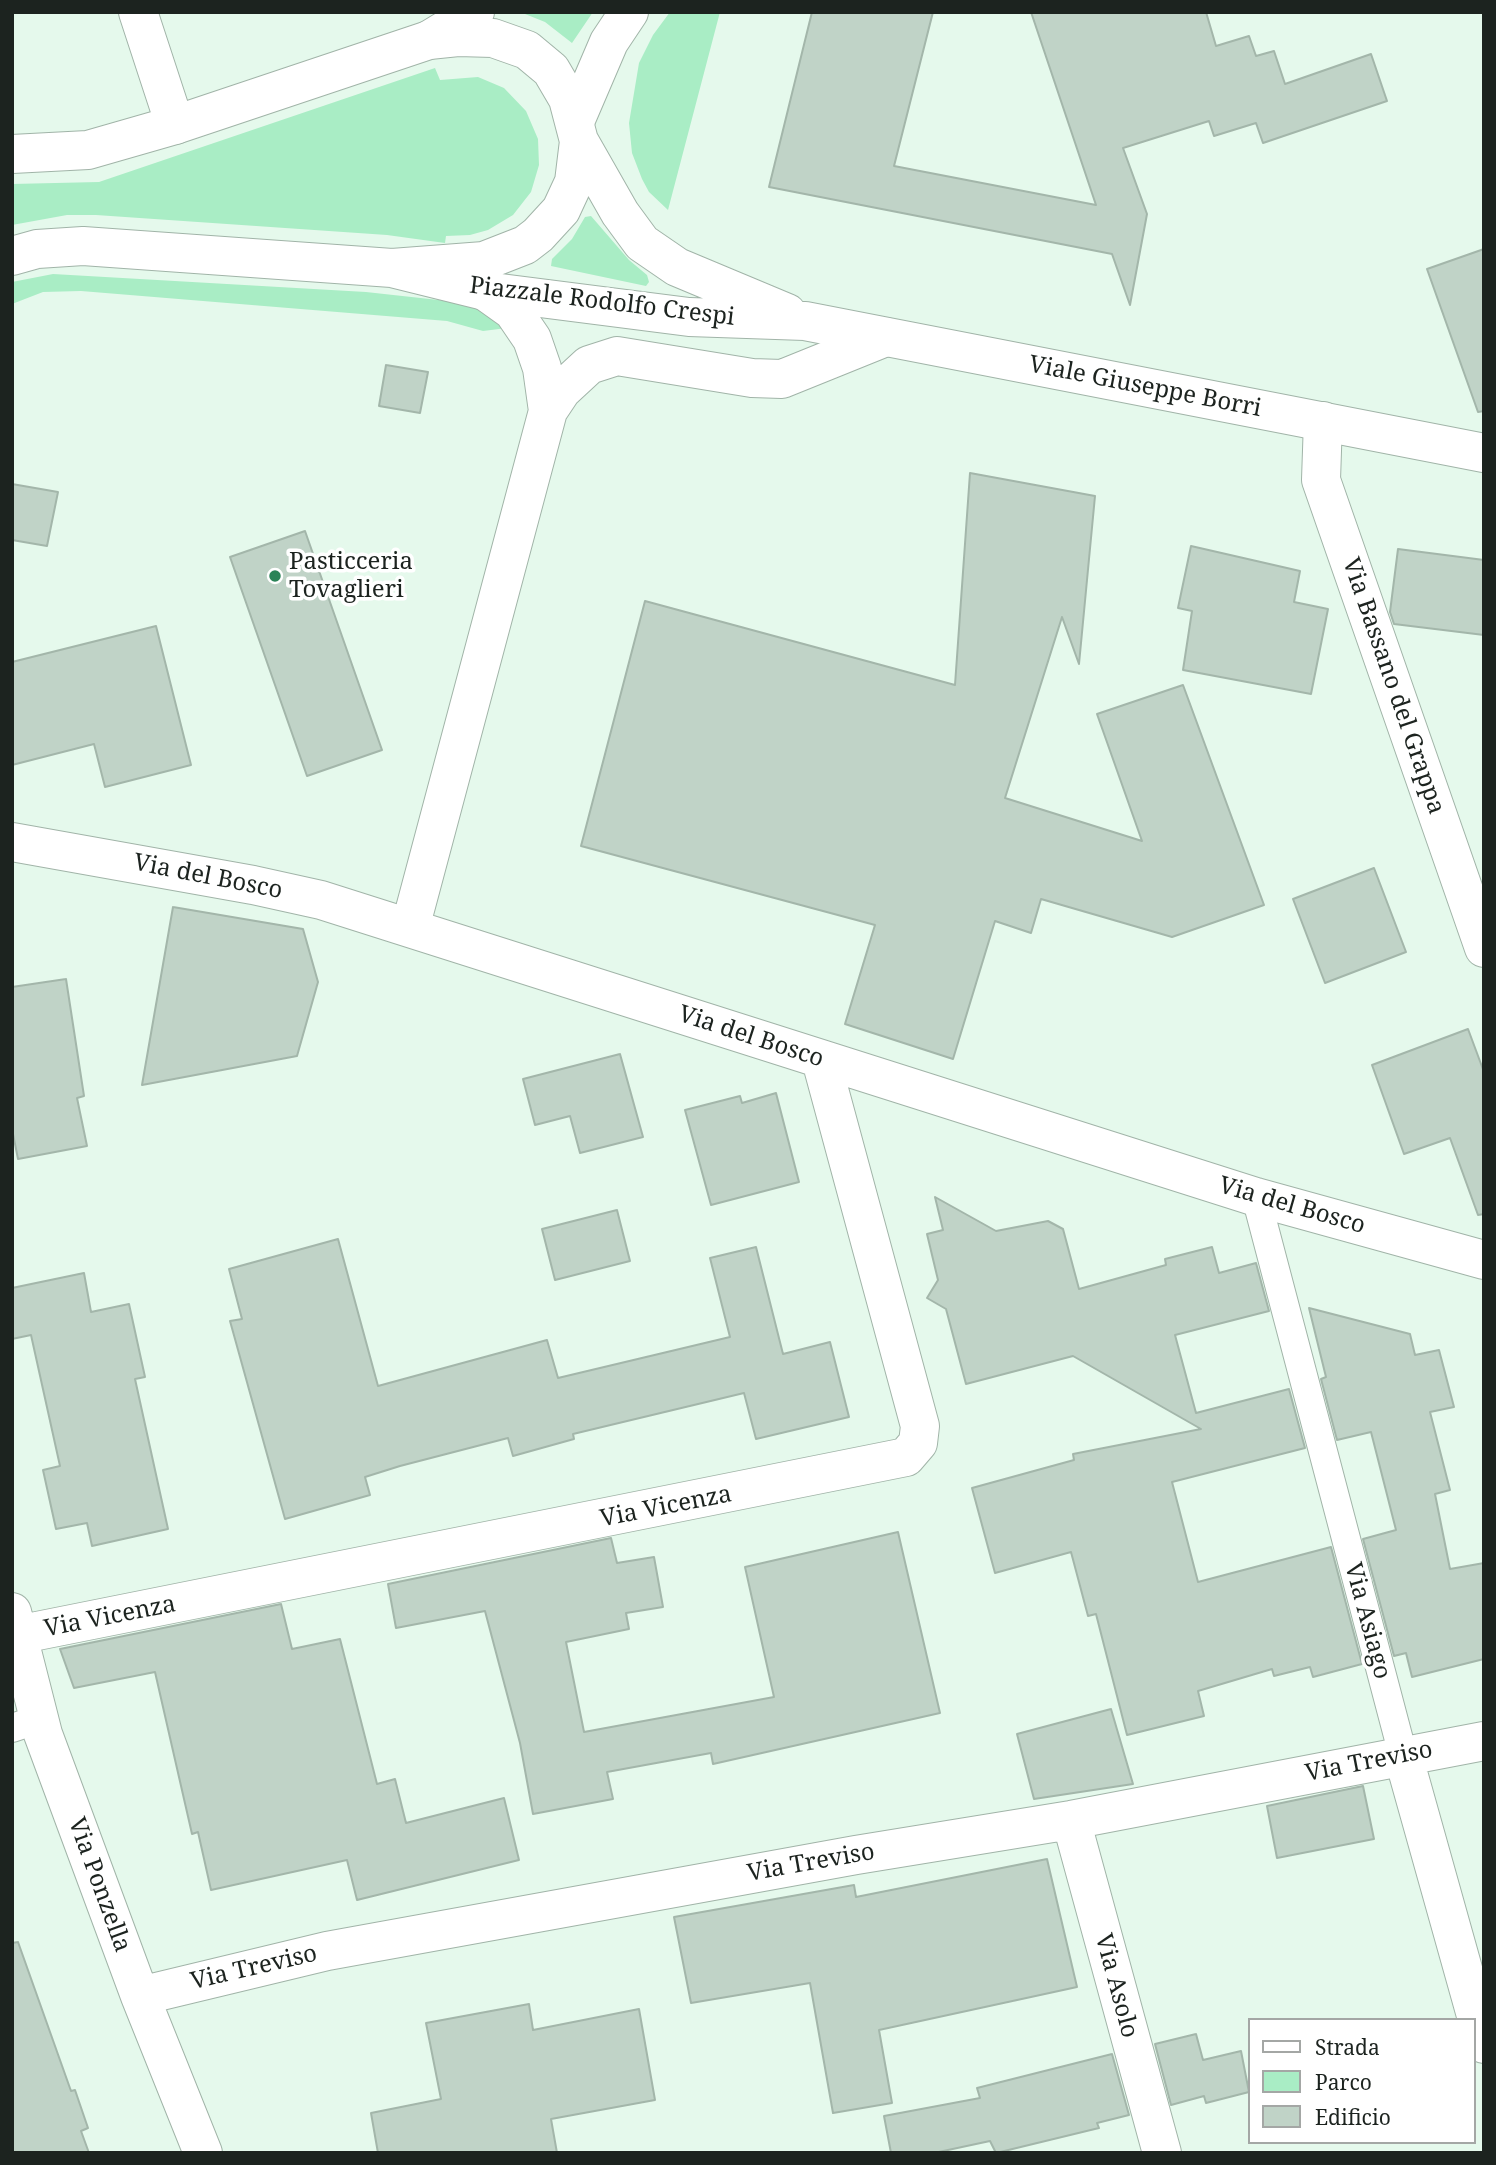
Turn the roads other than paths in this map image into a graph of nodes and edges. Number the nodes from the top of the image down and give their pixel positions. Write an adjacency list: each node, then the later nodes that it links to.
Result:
1 (138, 12): 5 (street)
2 (475, 12): 4 (street)
3 (629, 12): 6 (street, Piazzale Rodolfo Crespi)
4 (429, 40): 5 (street, Piazzale Rodolfo Crespi); 6 (street, Piazzale Rodolfo Crespi)
5 (175, 125): 7 (street, Piazzale Rodolfo Crespi)
6 (577, 130): 9 (street, Piazzale Rodolfo Crespi); 11 (street, Piazzale Rodolfo Crespi)
7 (12, 154)
8 (12, 256): 9 (street, Piazzale Rodolfo Crespi)
9 (392, 268): 10 (street, Piazzale Rodolfo Crespi)
10 (485, 290): 11 (street, Piazzale Rodolfo Crespi); 13 (street)
11 (805, 321): 12 (street, Viale Giuseppe Borri)
12 (886, 337): 13 (street); 14 (street, Viale Giuseppe Borri)
13 (548, 411): 17 (street)
14 (1323, 421): 15 (street, Viale Giuseppe Borri); 18 (street, Via Bassano del Grappa)
15 (1484, 453)
16 (12, 842): 17 (street, Via del Bosco)
17 (410, 928): 19 (street, Via del Bosco)
18 (1484, 948)
19 (821, 1060): 20 (street, Via del Bosco); 22 (street, Via Vicenza)
20 (1256, 1196): 21 (street, Via del Bosco); 25 (lane, Via Asiago)
21 (1484, 1260)
22 (15, 1623): 23 (street, Via Ponzella)
23 (26, 1724): 27 (street, Via Ponzella)
24 (1484, 1741): 25 (street, Via Treviso)
25 (1403, 1755): 26 (street, Via Treviso); 28 (street, Via Asiago)
26 (1071, 1820): 27 (street, Via Treviso); 30 (street, Via Asolo)
27 (141, 1996): 29 (street, Via Ponzella)
28 (1484, 2044)
29 (203, 2153)
30 (1162, 2153)

